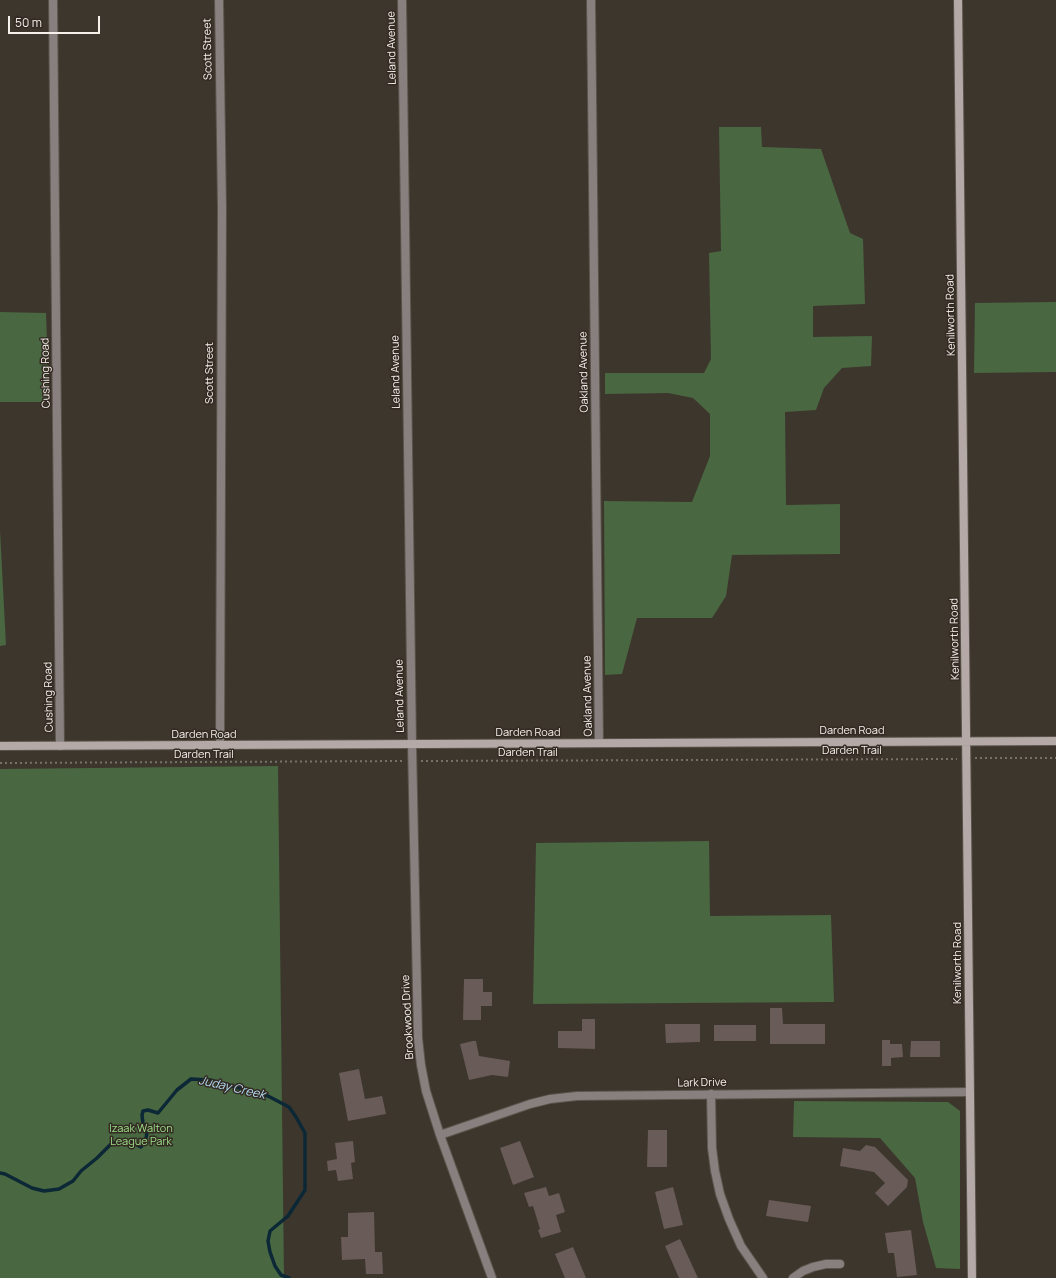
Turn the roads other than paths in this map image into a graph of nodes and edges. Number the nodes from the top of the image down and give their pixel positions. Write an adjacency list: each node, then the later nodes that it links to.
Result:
1 (53, 0): 11 (street, Cushing Road)
2 (218, 0): 12 (street, Scott Street)
3 (402, 0): 9 (street, Leland Avenue)
4 (591, 0): 8 (street, Oakland Avenue)
5 (958, 0): 6 (street, Kenilworth Road)
6 (967, 741): 7 (street, Darden Road); 8 (street, Darden Road); 13 (street, Kenilworth Road)
7 (1056, 741)
8 (599, 743): 9 (street, Darden Road)
9 (412, 744): 12 (street, Darden Road); 15 (street, Brookwood Drive)
10 (0, 746): 11 (street, Darden Road)
11 (60, 746): 12 (street, Darden Road)
12 (220, 746)
13 (970, 1092): 14 (street, Lark Drive); 20 (street, Kenilworth Road)
14 (711, 1094): 15 (street, Lark Drive); 18 (street)
15 (440, 1135): 17 (street, Brookwood Drive)
16 (840, 1264): 19 (street)
17 (492, 1278)
18 (763, 1278)
19 (793, 1278)
20 (972, 1278)

